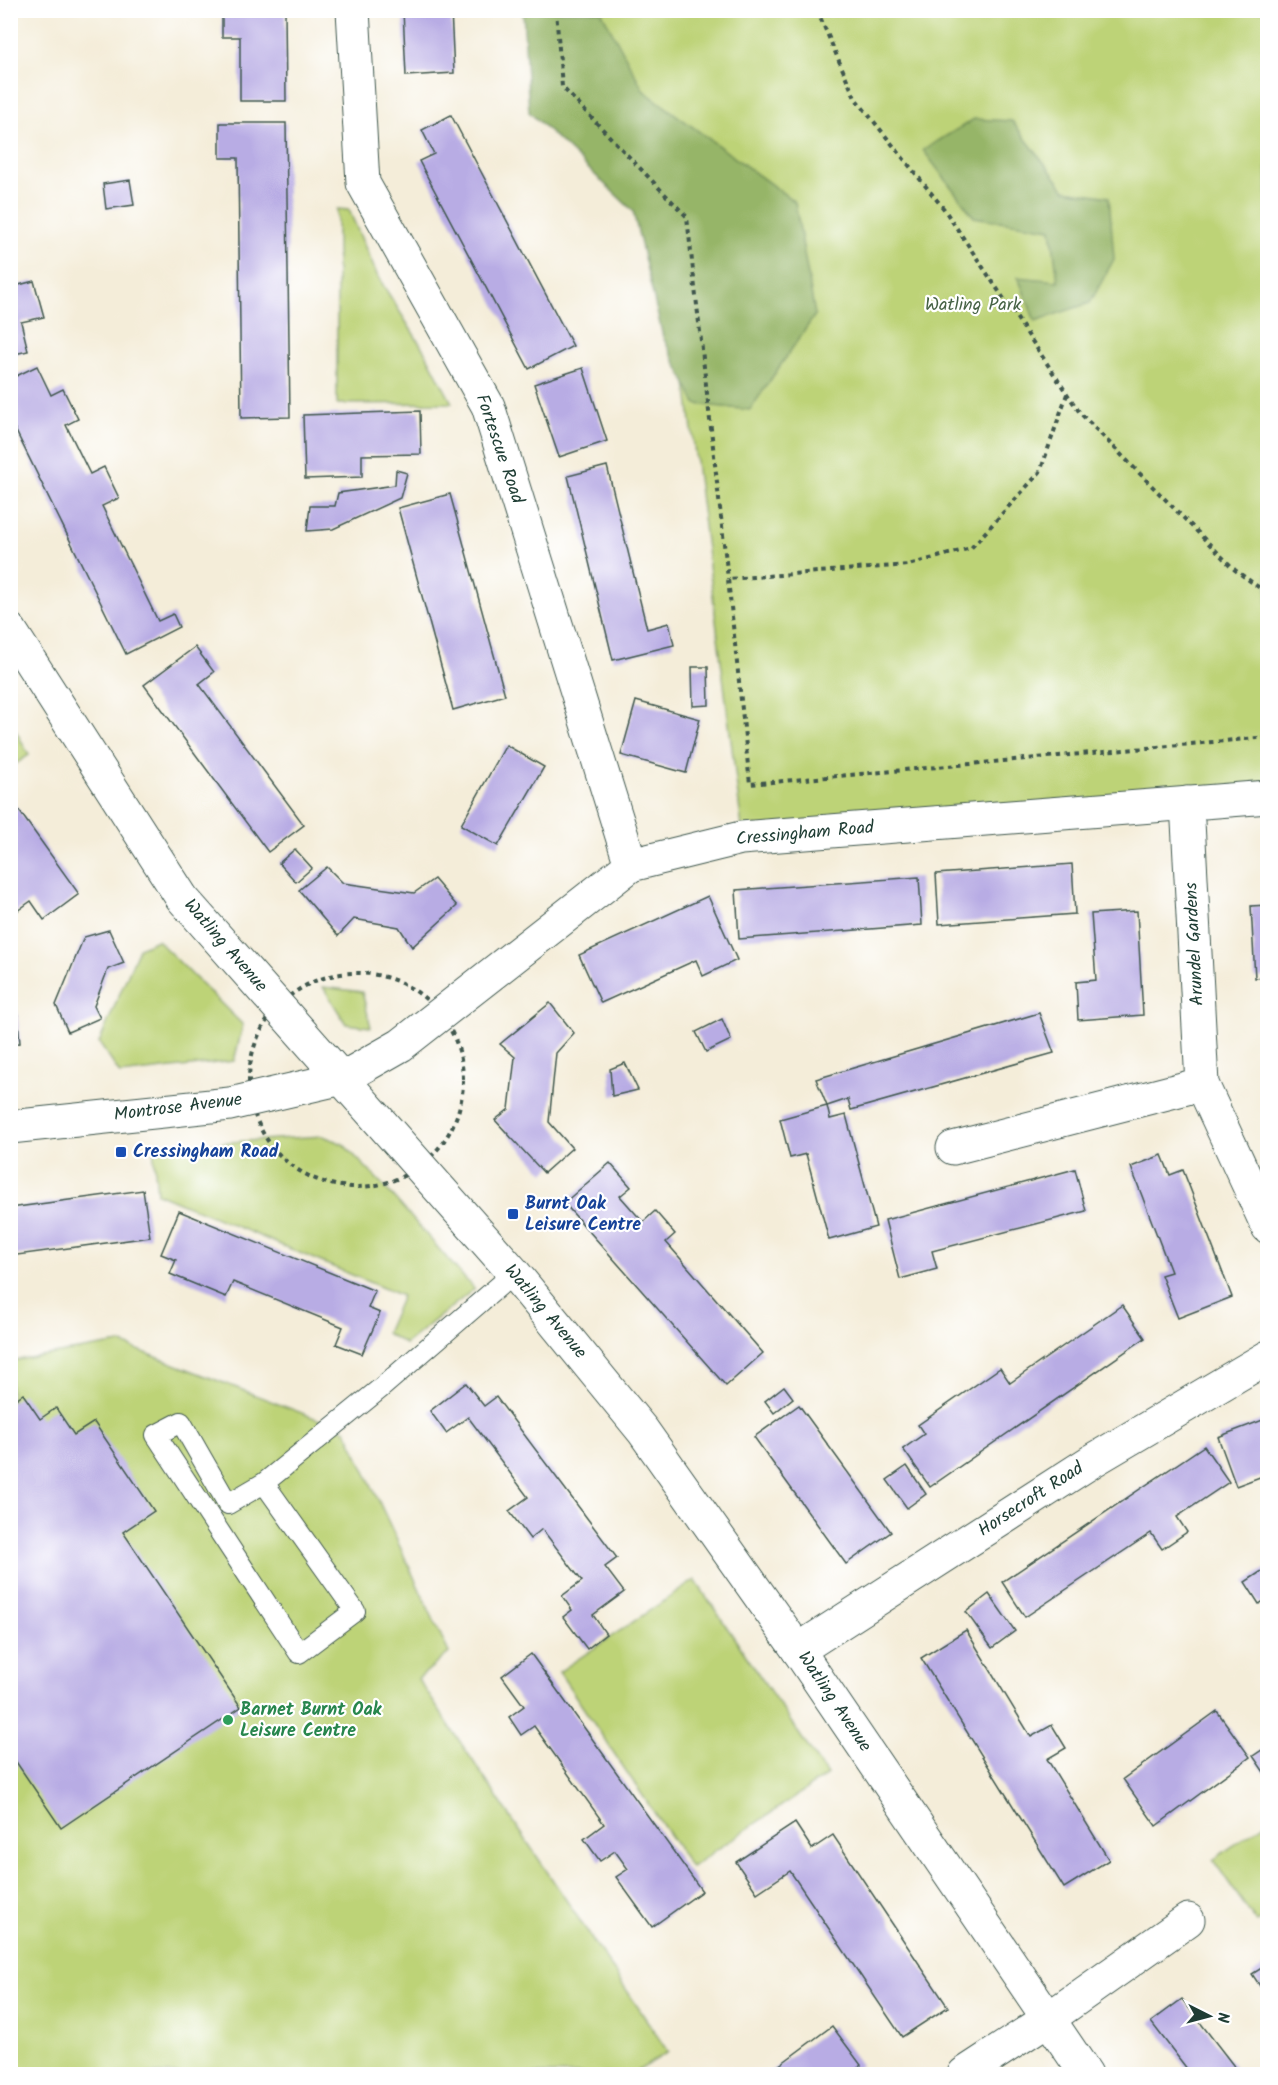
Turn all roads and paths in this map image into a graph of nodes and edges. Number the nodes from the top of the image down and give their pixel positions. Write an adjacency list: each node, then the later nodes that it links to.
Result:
1 (353, 10): 11 (street, Fortescue Road)
2 (556, 10): 5 (path)
3 (817, 10): 4 (path)
4 (1067, 394): 5 (path); 6 (path)
5 (728, 579): 8 (path)
6 (1268, 594)
7 (10, 630): 12 (street, Watling Avenue)
8 (1268, 737)
9 (1268, 797): 10 (street, Cressingham Road)
10 (1187, 803): 11 (street, Cressingham Road); 13 (street, Arundel Gardens)
11 (631, 865): 12 (street, Cressingham Road)
12 (343, 1078): 14 (street, Montrose Avenue); 17 (street, Watling Avenue)
13 (1202, 1084): 15 (street); 16 (street, Arundel Gardens)
14 (10, 1127)
15 (953, 1148)
16 (1268, 1227)
17 (514, 1273): 19 (lane); 20 (street, Watling Avenue)
18 (1268, 1357): 20 (street, Horsecroft Road)
19 (264, 1483): 19 (lane)
20 (798, 1650): 22 (street, Watling Avenue)
21 (1188, 1920): 22 (street)
22 (1048, 2019): 23 (street); 24 (street, Watling Avenue)
23 (964, 2074)
24 (1086, 2074)

